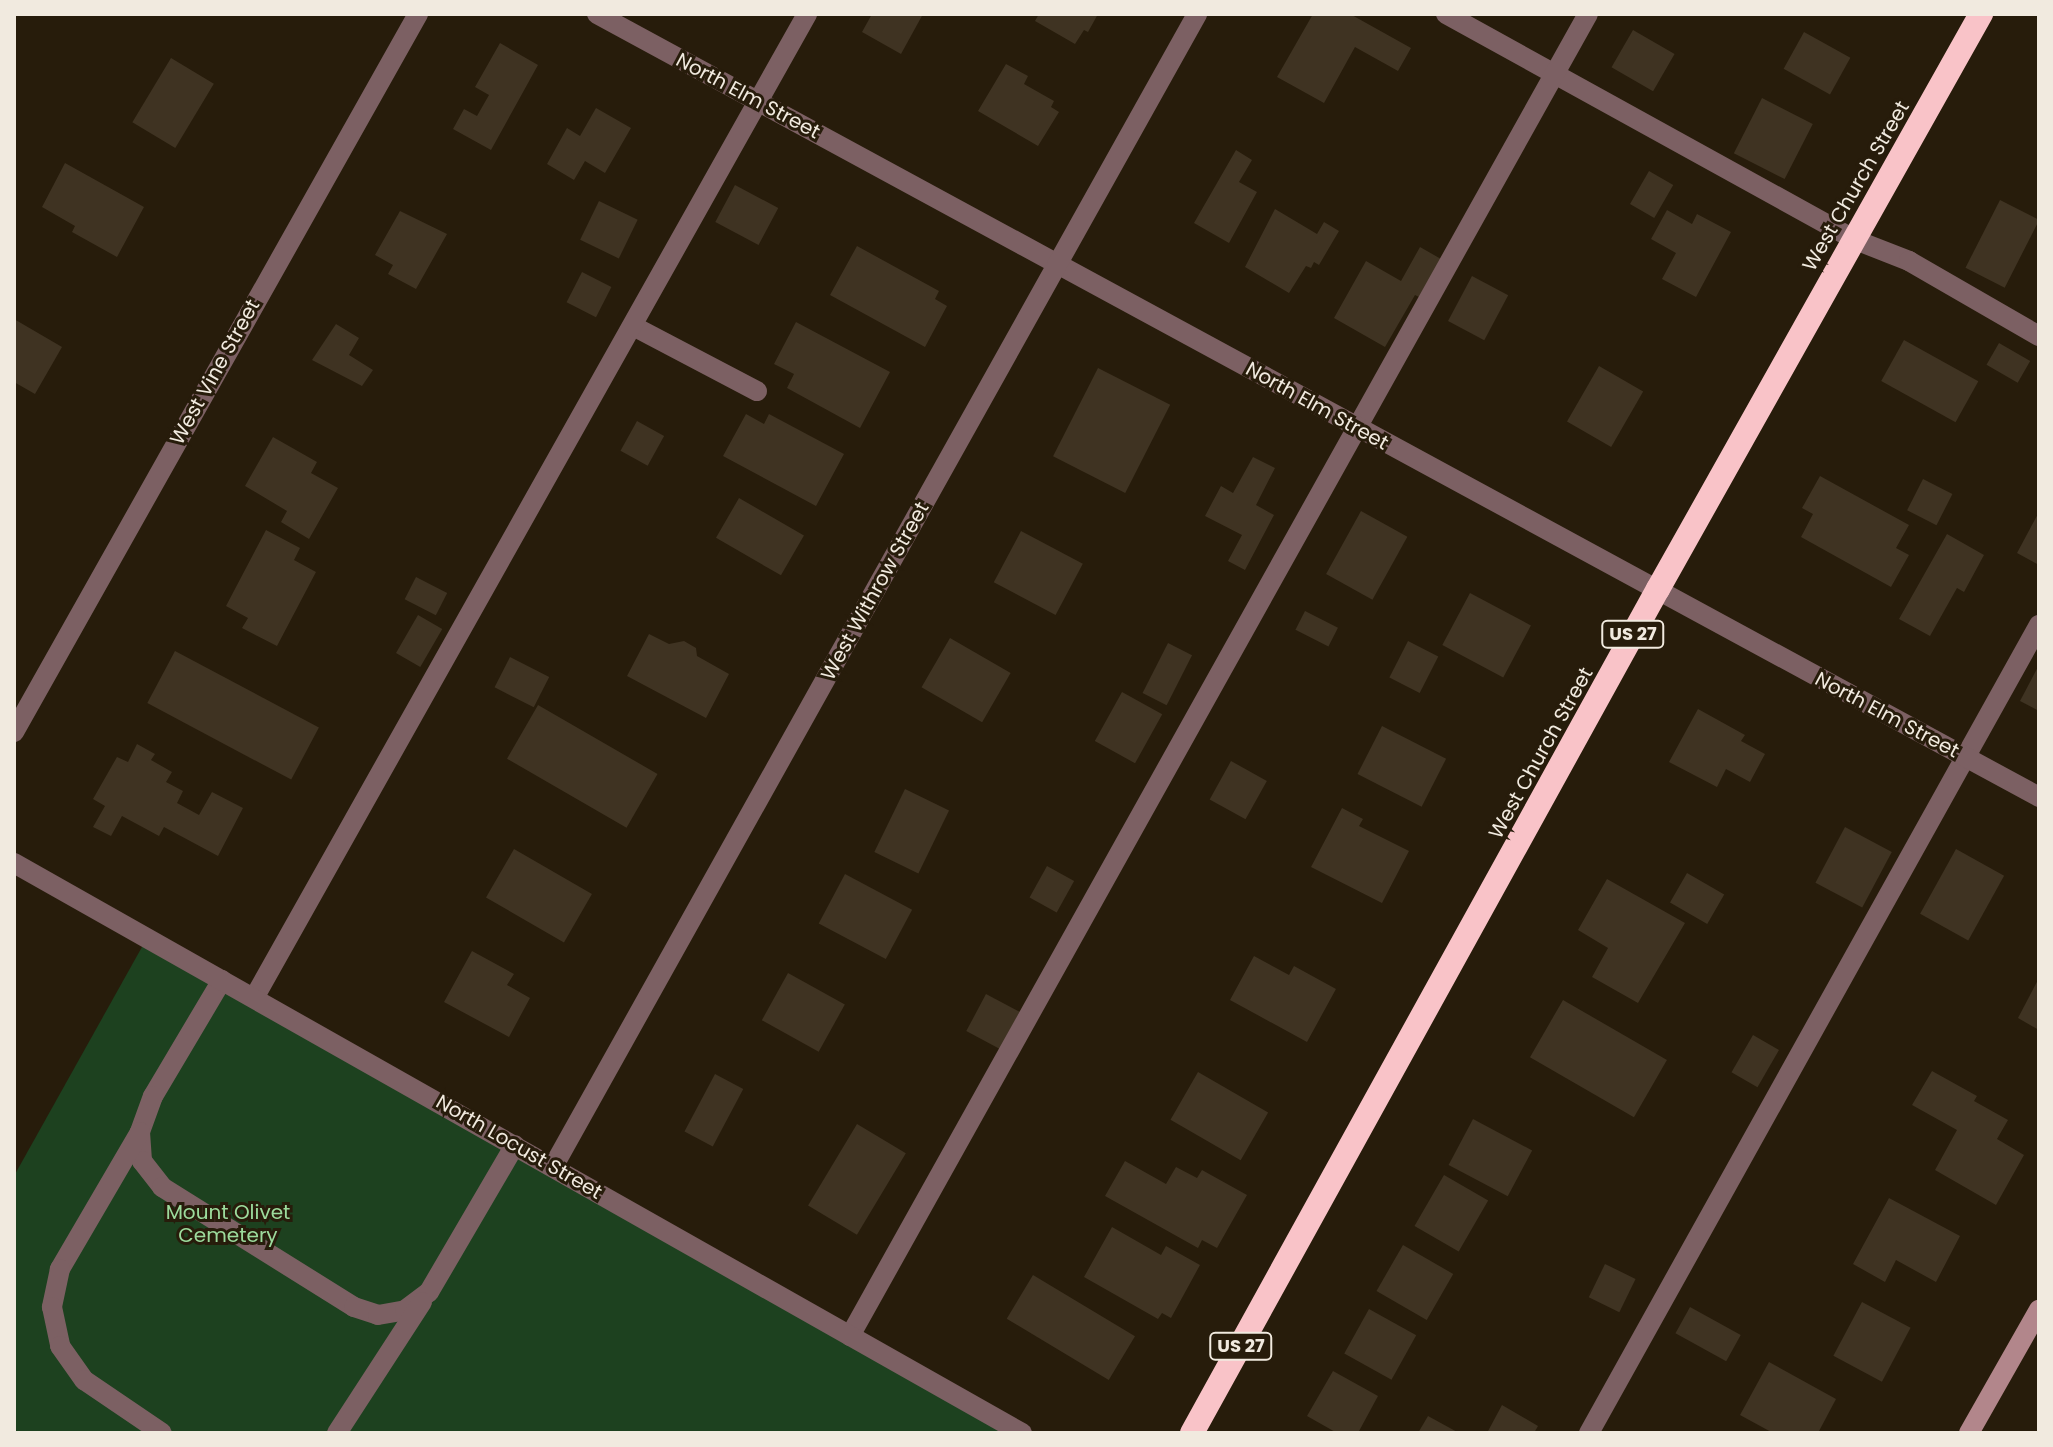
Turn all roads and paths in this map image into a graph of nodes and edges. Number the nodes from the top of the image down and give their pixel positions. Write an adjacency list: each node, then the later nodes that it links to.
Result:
1 (418, 14): 18 (street, West Vine Street)
2 (597, 14): 9 (street, North Elm Street)
3 (807, 14): 9 (street)
4 (1197, 14): 11 (street, West Withrow Street)
5 (1446, 14): 8 (street)
6 (1588, 14): 8 (street)
7 (1981, 14): 10 (highway, West Church Street / US 27)
8 (1554, 73): 10 (street); 15 (street)
9 (759, 102): 11 (street, North Elm Street); 12 (street)
10 (1853, 239): 13 (street); 16 (highway, West Church Street / US 27)
11 (1057, 264): 15 (street, North Elm Street); 26 (street, West Withrow Street)
12 (633, 326): 14 (street); 23 (street)
13 (2039, 336)
14 (757, 391)
15 (1356, 428): 16 (street, North Elm Street); 29 (street)
16 (1658, 589): 19 (street, North Elm Street); 33 (highway, West Church Street / US 27)
17 (2039, 625): 19 (street)
18 (14, 732)
19 (1966, 757): 20 (street, North Elm Street); 34 (street)
20 (2039, 797)
21 (14, 863): 22 (street, North Locust Street)
22 (222, 980): 23 (street, North Locust Street); 24 (street)
23 (254, 998): 25 (street, North Locust Street)
24 (140, 1132): 27 (street); 30 (street)
25 (515, 1145): 26 (street, North Locust Street); 27 (street)
26 (553, 1167): 29 (street, North Locust Street)
27 (429, 1292): 31 (street)
28 (2039, 1310): 35 (street)
29 (850, 1336): 32 (street, North Locust Street)
30 (162, 1433)
31 (337, 1433)
32 (1022, 1433)
33 (1192, 1433)
34 (1589, 1433)
35 (1969, 1433)

